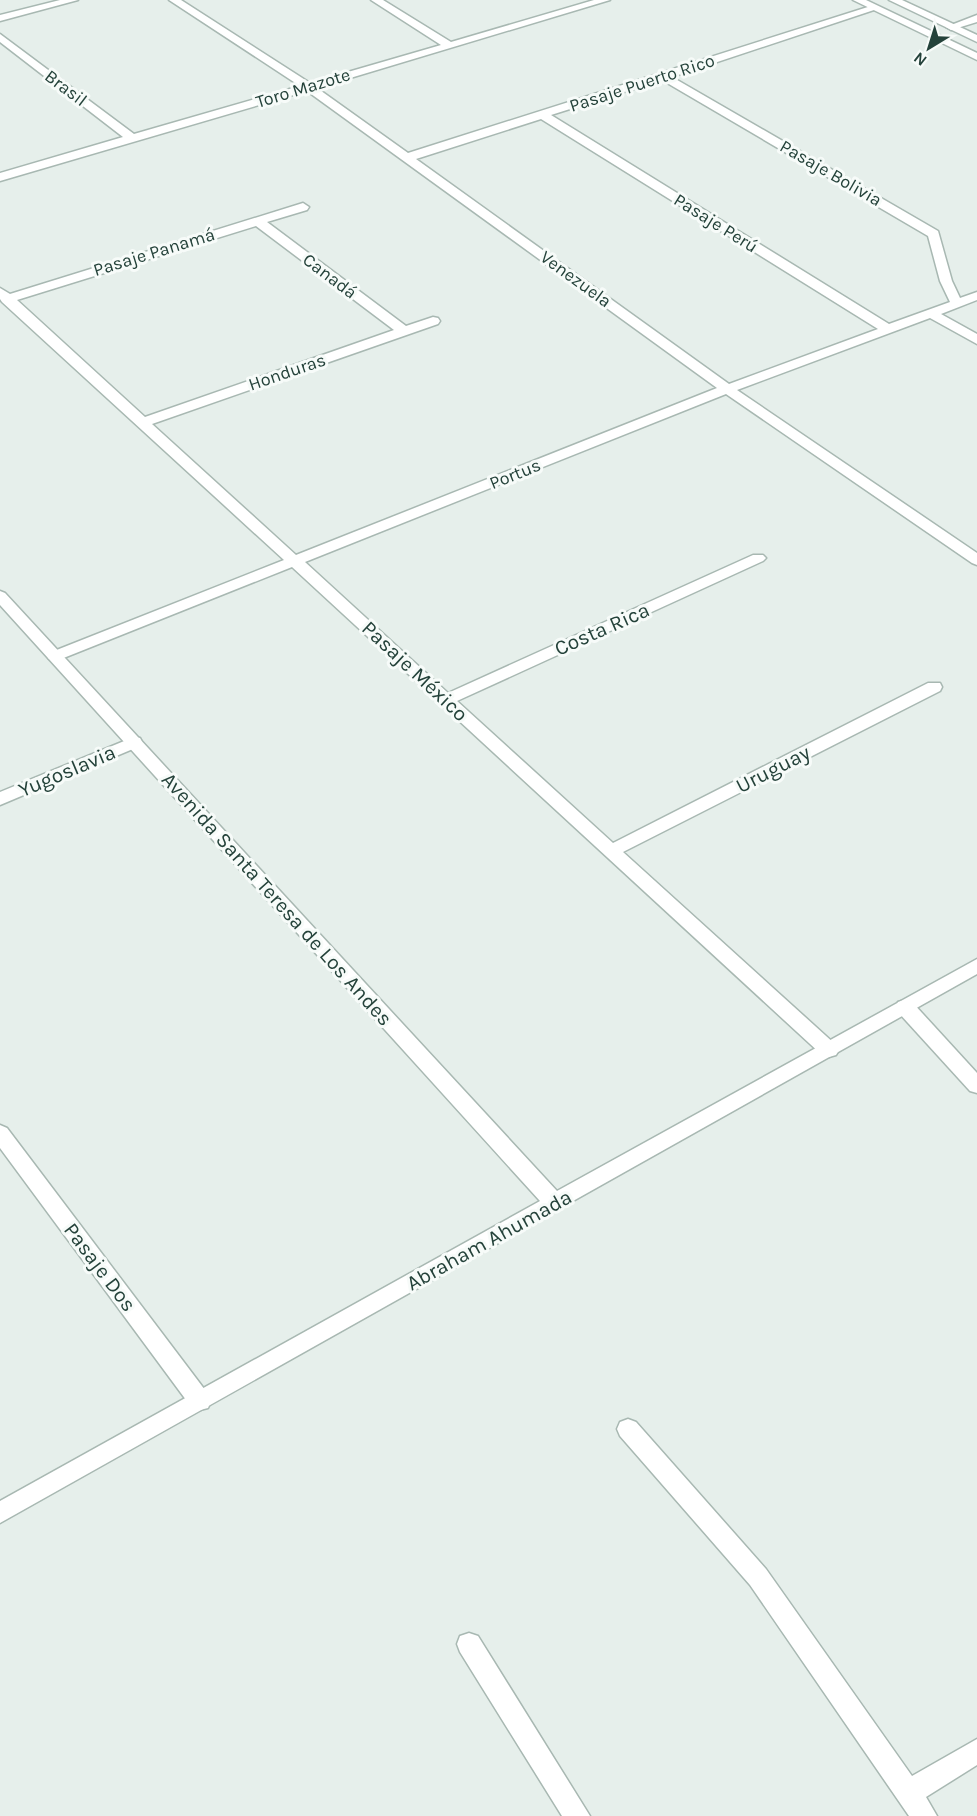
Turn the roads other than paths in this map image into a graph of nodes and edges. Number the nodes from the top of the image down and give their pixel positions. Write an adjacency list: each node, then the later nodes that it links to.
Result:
1 (73, 0): 8 (street)
2 (174, 0): 16 (street, Venezuela)
3 (376, 0): 13 (street)
4 (605, 0): 13 (street, Toro Mazote)
5 (858, 0): 7 (street)
6 (894, 0): 10 (street)
7 (875, 8): 14 (street); 15 (street, Pasaje Puerto Rico)
8 (0, 18)
9 (977, 18): 10 (street)
10 (951, 27): 12 (street)
11 (0, 37): 18 (street, Brasil)
12 (977, 39)
13 (449, 45): 16 (street, Toro Mazote)
14 (977, 57)
15 (663, 76): 17 (street, Pasaje Puerto Rico); 25 (street, Pasaje Bolivia)
16 (309, 87): 18 (street, Toro Mazote); 19 (street, Venezuela)
17 (543, 115): 19 (street, Pasaje Puerto Rico); 28 (street, Pasaje Perú)
18 (133, 139): 20 (street, Toro Mazote)
19 (409, 157): 31 (street, Venezuela)
20 (0, 177)
21 (303, 207): 22 (street, Pasaje Panamá)
22 (256, 220): 23 (street, Pasaje Panamá); 29 (street, Canadá)
23 (3, 296): 32 (street, Pasaje México)
24 (977, 296): 25 (street, Portus)
25 (957, 304): 26 (street, Portus)
26 (932, 313): 28 (street, Portus); 30 (street)
27 (433, 321): 29 (street, Honduras)
28 (889, 330): 31 (street, Portus)
29 (404, 331): 32 (street, Honduras)
30 (977, 340)
31 (727, 389): 34 (street, Venezuela); 35 (street, Portus)
32 (141, 423): 35 (street, Pasaje México)
33 (758, 558): 39 (street, Costa Rica)
34 (977, 560)
35 (296, 562): 37 (street, Portus); 39 (street, Pasaje México)
36 (0, 596): 37 (street, Avenida Santa Teresa de Los Andes)
37 (55, 656): 40 (street, Avenida Santa Teresa de Los Andes)
38 (934, 687): 42 (street, Uruguay)
39 (446, 700): 42 (street, Pasaje México)
40 (134, 742): 41 (street, Yugoslavia); 48 (street, Avenida Santa Teresa de Los Andes)
41 (0, 799)
42 (611, 851): 45 (street, Pasaje México)
43 (977, 966): 44 (street, Abraham Ahumada)
44 (905, 1007): 45 (street, Abraham Ahumada); 46 (street)
45 (829, 1050): 48 (street, Abraham Ahumada)
46 (977, 1086)
47 (0, 1133): 49 (street, Pasaje Dos)
48 (555, 1203): 49 (street, Abraham Ahumada)
49 (200, 1401): 51 (street, Abraham Ahumada)
50 (628, 1429): 54 (street)
51 (0, 1513)
52 (469, 1644): 55 (street)
53 (977, 1751): 54 (street)
54 (908, 1793): 56 (street)
55 (577, 1816)
56 (924, 1816)

